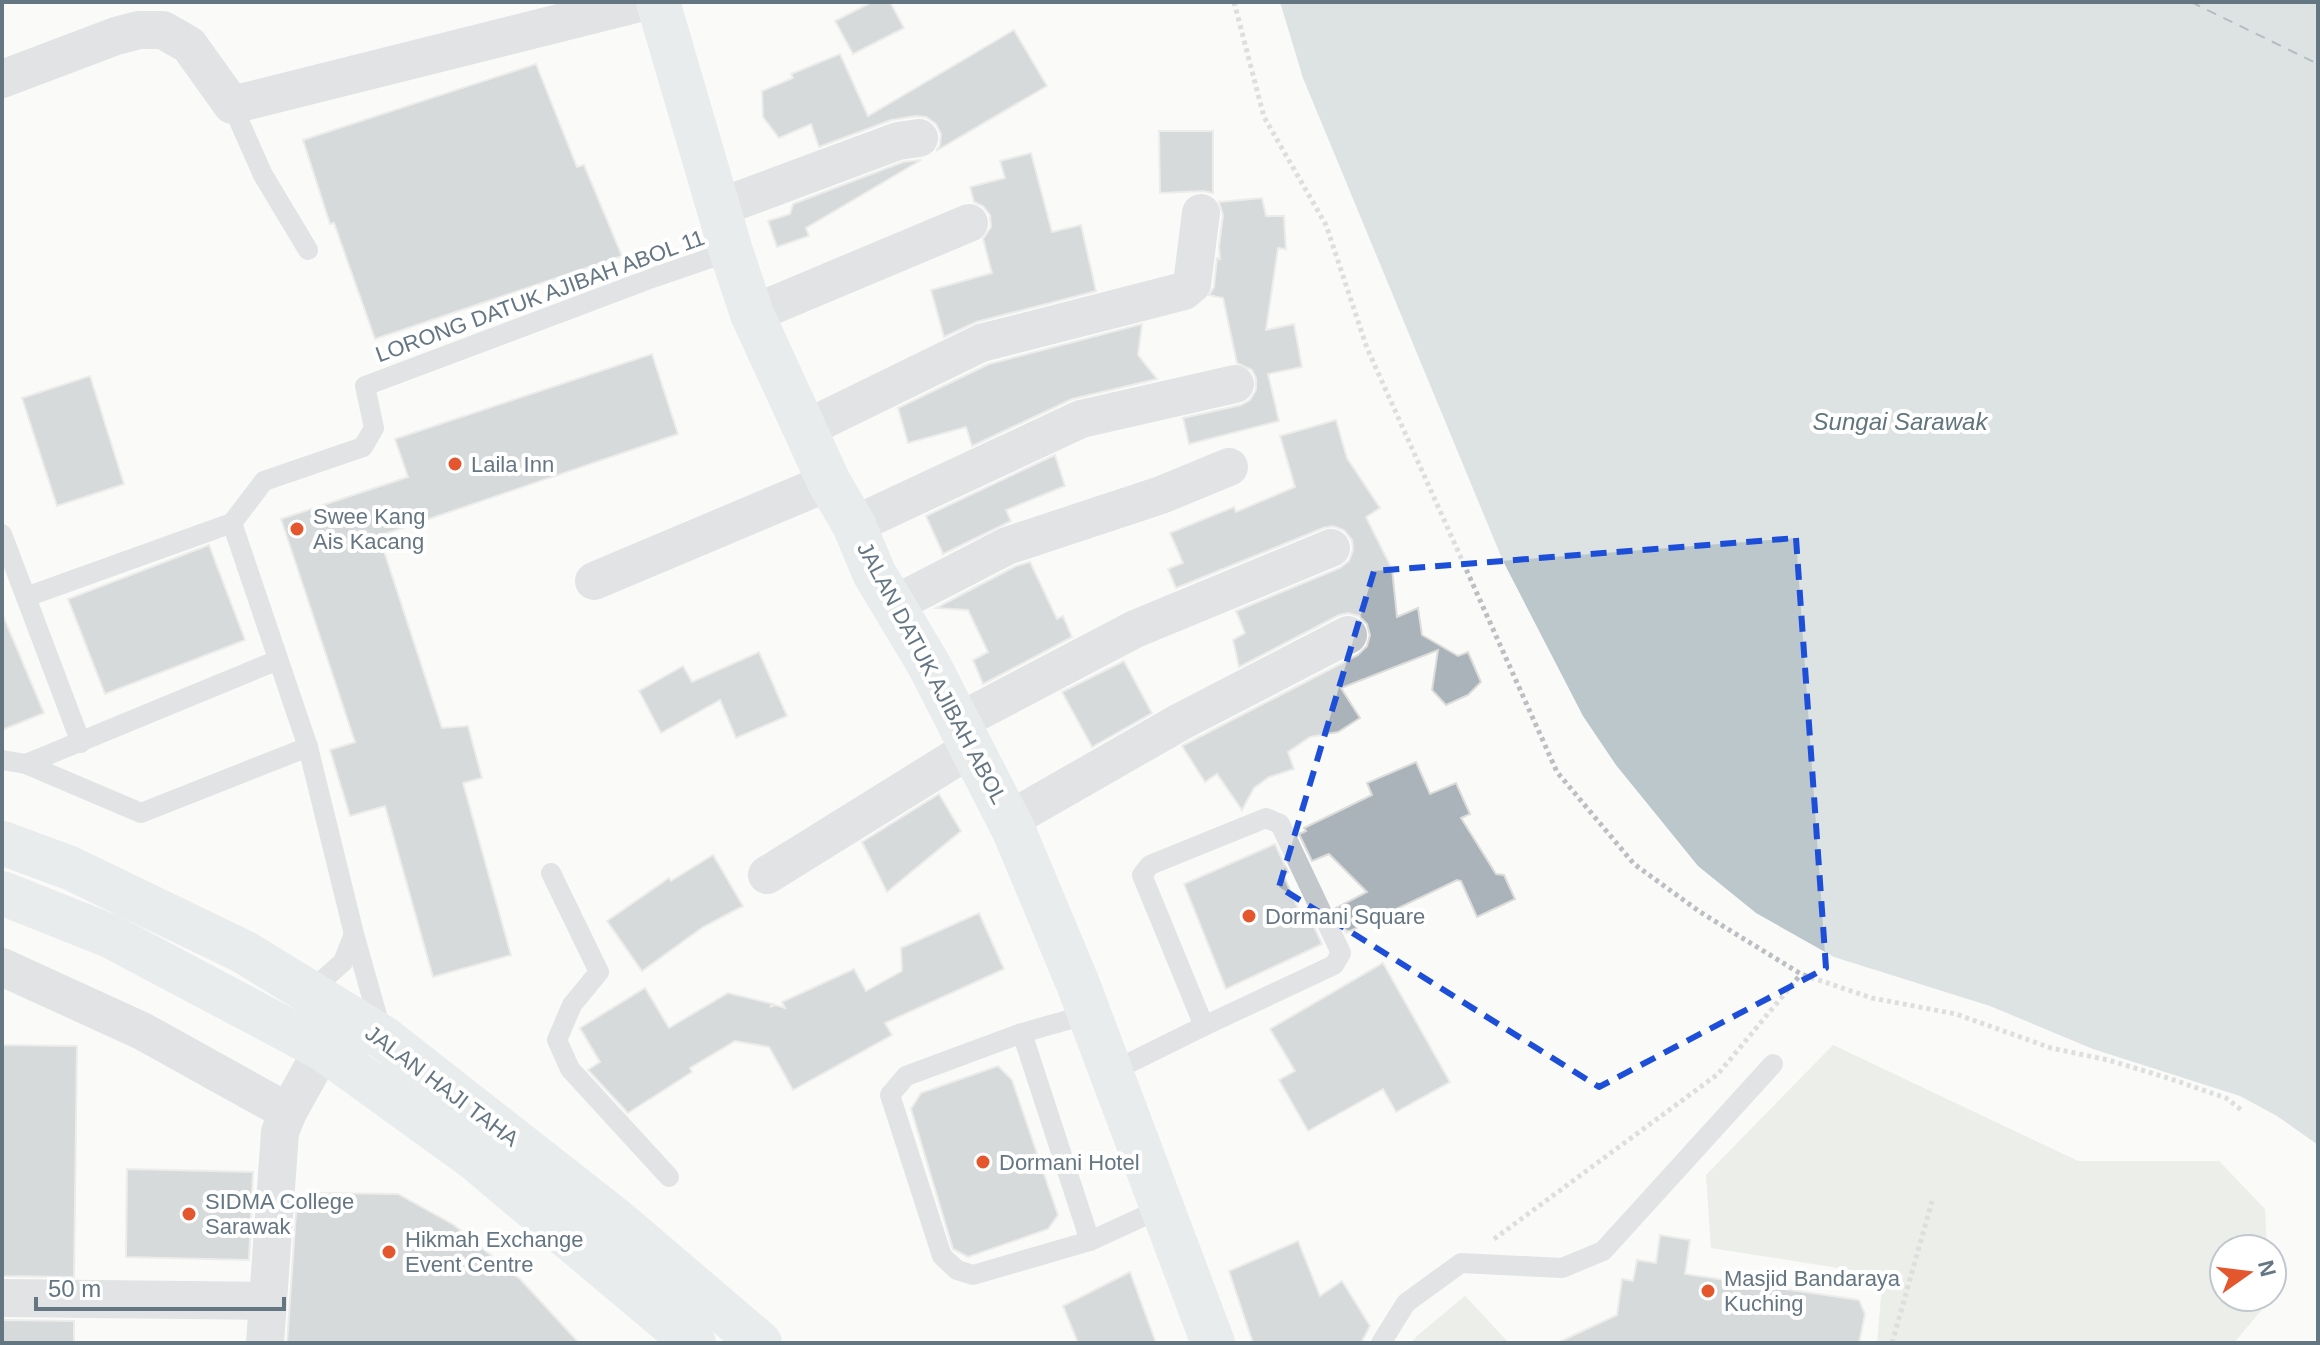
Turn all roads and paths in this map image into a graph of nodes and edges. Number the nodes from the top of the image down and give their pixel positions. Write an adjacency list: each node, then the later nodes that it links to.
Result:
1 (643, 2): 5 (street)
2 (658, 2): 7 (main road, JALAN DATUK AJIBAH ABOL)
3 (1234, 2): 38 (path)
4 (2, 79): 5 (street)
5 (232, 105): 10 (lane)
6 (919, 138): 7 (street)
7 (718, 208): 11 (main road, JALAN DATUK AJIBAH ABOL)
8 (1201, 213): 14 (street)
9 (969, 223): 12 (street)
10 (308, 250)
11 (731, 251): 12 (main road, JALAN DATUK AJIBAH ABOL); 17 (lane, LORONG DATUK AJIBAH ABOL 11)
12 (752, 314): 14 (main road, JALAN DATUK AJIBAH ABOL)
13 (1235, 384): 18 (street)
14 (805, 429): 16 (main road, JALAN DATUK AJIBAH ABOL)
15 (1229, 467): 23 (street)
16 (829, 482): 18 (main road, JALAN DATUK AJIBAH ABOL); 21 (street)
17 (232, 523): 22 (lane); 25 (lane)
18 (854, 525): 23 (main road, JALAN DATUK AJIBAH ABOL)
19 (2, 534): 22 (lane)
20 (1331, 548): 26 (street)
21 (594, 581)
22 (26, 597): 27 (lane)
23 (893, 605): 26 (main road, JALAN DATUK AJIBAH ABOL)
24 (1348, 635): 31 (street)
25 (278, 660): 27 (lane); 28 (lane)
26 (966, 734): 31 (main road, JALAN DATUK AJIBAH ABOL); 34 (street)
27 (81, 743): 30 (lane)
28 (308, 747): 30 (lane); 36 (lane)
29 (2, 760): 30 (lane)
30 (26, 764)
31 (1009, 820): 40 (main road, JALAN DATUK AJIBAH ABOL)
32 (2, 843): 39 (main road, JALAN HAJI TAHA)
33 (551, 873): 49 (lane)
34 (767, 875)
35 (2, 893): 44 (main road, JALAN HAJI TAHA)
36 (354, 934): 39 (lane); 43 (lane)
37 (2, 967): 47 (street)
38 (1801, 974): 48 (path); 53 (path)
39 (308, 993): 43 (main road, JALAN HAJI TAHA)
40 (1089, 1014): 42 (lane); 46 (main road, JALAN DATUK AJIBAH ABOL)
41 (1204, 1026): 41 (lane); 46 (lane)
42 (1022, 1033): 52 (lane); 52 (lane)
43 (384, 1038): 58 (main road, JALAN HAJI TAHA)
44 (323, 1049): 47 (street); 57 (main road, JALAN HAJI TAHA)
45 (1773, 1064): 53 (lane)
46 (1111, 1072): 51 (main road, JALAN DATUK AJIBAH ABOL)
47 (288, 1112): 55 (street)
48 (2244, 1112)
49 (669, 1177)
50 (1932, 1201): 61 (path)
51 (1162, 1208): 52 (lane); 59 (main road, JALAN DATUK AJIBAH ABOL)
52 (1090, 1241)
53 (1461, 1263): 60 (lane)
54 (2, 1298): 55 (street)
55 (268, 1301): 56 (street)
56 (265, 1343)
57 (694, 1343)
58 (760, 1343)
59 (1213, 1343)
60 (1381, 1343)
61 (1892, 1343)

